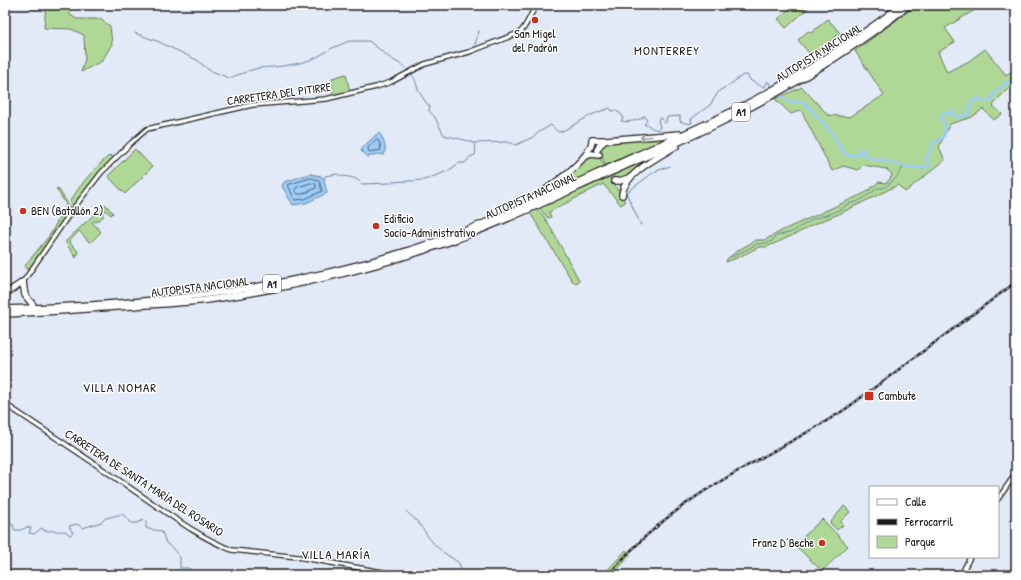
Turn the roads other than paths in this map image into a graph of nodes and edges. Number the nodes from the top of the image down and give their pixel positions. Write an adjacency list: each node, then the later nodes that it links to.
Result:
1 (537, 5): 11 (main road, CARRETERA DEL PITIRRE)
2 (902, 5): 4 (highway, AUTOPISTA NACIONAL / A1)
3 (909, 5): 4 (highway, AUTOPISTA NACIONAL / A1)
4 (686, 136): 5 (highway, one-way to 5); 7 (highway); 10 (highway, AUTOPISTA NACIONAL / A1)
5 (606, 140): 6 (highway); 6 (highway)
6 (584, 157): 10 (highway)
7 (631, 177): 8 (highway); 9 (highway)
8 (614, 181)
9 (622, 195)
10 (535, 202): 13 (highway, AUTOPISTA NACIONAL / A1); 13 (highway, AUTOPISTA NACIONAL / A1)
11 (23, 282): 12 (highway); 13 (highway)
12 (5, 294)
13 (35, 308): 14 (highway, AUTOPISTA NACIONAL / A1)
14 (7, 311)
15 (5, 404): 19 (main road, CARRETERA DE SANTA MARÍA DEL ROSARIO)
16 (1016, 473): 17 (main road)
17 (999, 497)
18 (970, 558): 20 (main road)
19 (399, 575)
20 (961, 575)

